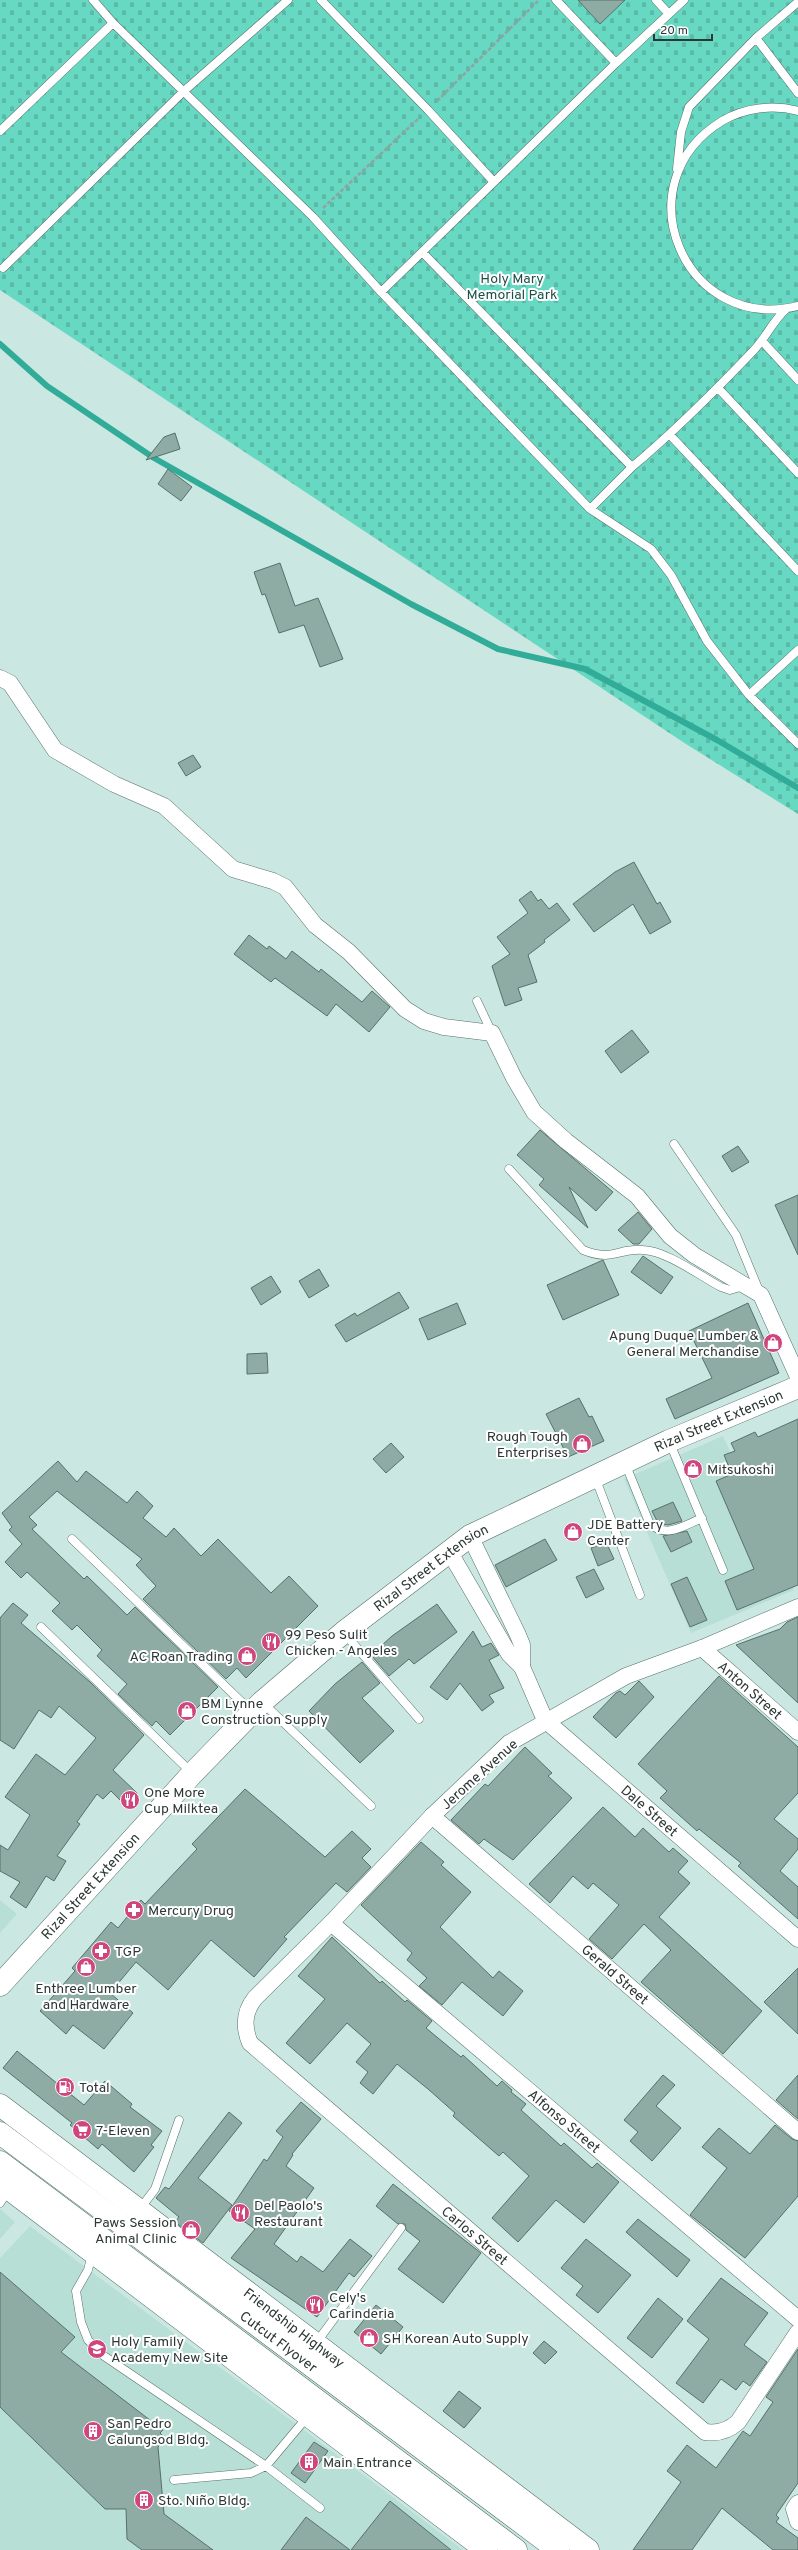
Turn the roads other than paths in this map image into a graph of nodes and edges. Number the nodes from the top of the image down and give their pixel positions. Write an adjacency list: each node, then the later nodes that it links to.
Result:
1 (93, 0): 9 (lane)
2 (288, 0): 12 (lane)
3 (321, 0): 17 (lane)
4 (556, 0): 11 (lane)
5 (656, 0): 8 (lane)
6 (684, 0): 8 (lane)
7 (798, 2): 10 (lane)
8 (669, 14): 11 (lane)
9 (113, 23): 12 (lane); 15 (lane)
10 (756, 38): 13 (lane); 16 (lane)
11 (616, 63): 17 (lane)
12 (184, 91): 19 (lane); 20 (lane)
13 (798, 93)
14 (798, 111): 16 (lane)
15 (0, 131)
16 (677, 173): 22 (lane)
17 (494, 182): 18 (lane)
18 (422, 252): 20 (lane); 27 (lane)
19 (3, 268)
20 (381, 292): 29 (lane)
21 (798, 306): 22 (lane)
22 (786, 309): 23 (lane)
23 (762, 341): 24 (lane); 25 (lane)
24 (798, 380)
25 (718, 388): 26 (lane); 28 (lane)
26 (670, 435): 27 (lane); 30 (lane)
27 (632, 467): 29 (lane)
28 (798, 473)
29 (590, 509): 33 (lane)
30 (798, 571)
31 (798, 650): 33 (lane)
32 (0, 678): 36 (street)
33 (750, 695): 34 (lane)
34 (798, 744)
35 (477, 1001): 36 (lane)
36 (492, 1033): 39 (street)
37 (674, 1144): 40 (lane)
38 (509, 1169): 39 (lane)
39 (747, 1285): 40 (street)
40 (761, 1295): 41 (street)
41 (798, 1377)
42 (798, 1387): 43 (main road, Rizal Street Extension)
43 (669, 1441): 44 (main road, Rizal Street Extension); 46 (lane)
44 (625, 1463): 45 (main road, Rizal Street Extension); 46 (lane)
45 (595, 1476): 47 (main road, Rizal Street Extension); 53 (lane)
46 (702, 1518): 50 (lane)
47 (470, 1536): 49 (main road, Rizal Street Extension); 51 (street, Dale Street)
48 (72, 1539): 59 (lane)
49 (449, 1551): 52 (street, Dale Street); 56 (main road, Rizal Street Extension)
50 (723, 1570)
51 (491, 1578): 52 (street); 58 (street, Dale Street)
52 (471, 1588): 58 (street, Dale Street)
53 (640, 1595)
54 (798, 1607): 57 (street, Jerome Avenue)
55 (41, 1627): 63 (lane)
56 (344, 1632): 59 (main road, Rizal Street Extension); 60 (lane)
57 (702, 1648): 61 (street, Jerome Avenue); 62 (street, Anton Street)
58 (522, 1667): 61 (street, Dale Street)
59 (257, 1707): 63 (main road, Rizal Street Extension); 64 (lane)
60 (419, 1719)
61 (545, 1720): 65 (street, Jerome Avenue); 67 (street, Dale Street)
62 (798, 1732)
63 (192, 1774): 68 (main road, Rizal Street Extension)
64 (371, 1806)
65 (432, 1816): 66 (street, Jerome Avenue); 72 (street, Gerald Street)
66 (331, 1923): 69 (street, Jerome Avenue); 79 (street, Alfonso Street)
67 (798, 1939)
68 (0, 1985)
69 (245, 2017): 80 (street, Carlos Street)
70 (0, 2105): 76 (main road, Friendship Highway)
71 (179, 2120): 76 (lane)
72 (798, 2132)
73 (0, 2133): 88 (main road, Cutcut Flyover)
74 (0, 2162): 90 (main road, Cutcut Flyover)
75 (3, 2192): 78 (main road)
76 (138, 2211): 81 (main road, Friendship Highway)
77 (402, 2228): 81 (lane)
78 (92, 2253): 82 (main road); 83 (lane)
79 (798, 2319)
80 (798, 2332)
81 (315, 2344): 91 (main road, Friendship Highway)
82 (309, 2416): 83 (lane); 89 (main road)
83 (266, 2466): 84 (lane); 86 (lane)
84 (174, 2480)
85 (798, 2503): 87 (street)
86 (320, 2508)
87 (798, 2522)
88 (556, 2548)
89 (486, 2550)
90 (516, 2550)
91 (588, 2550)

